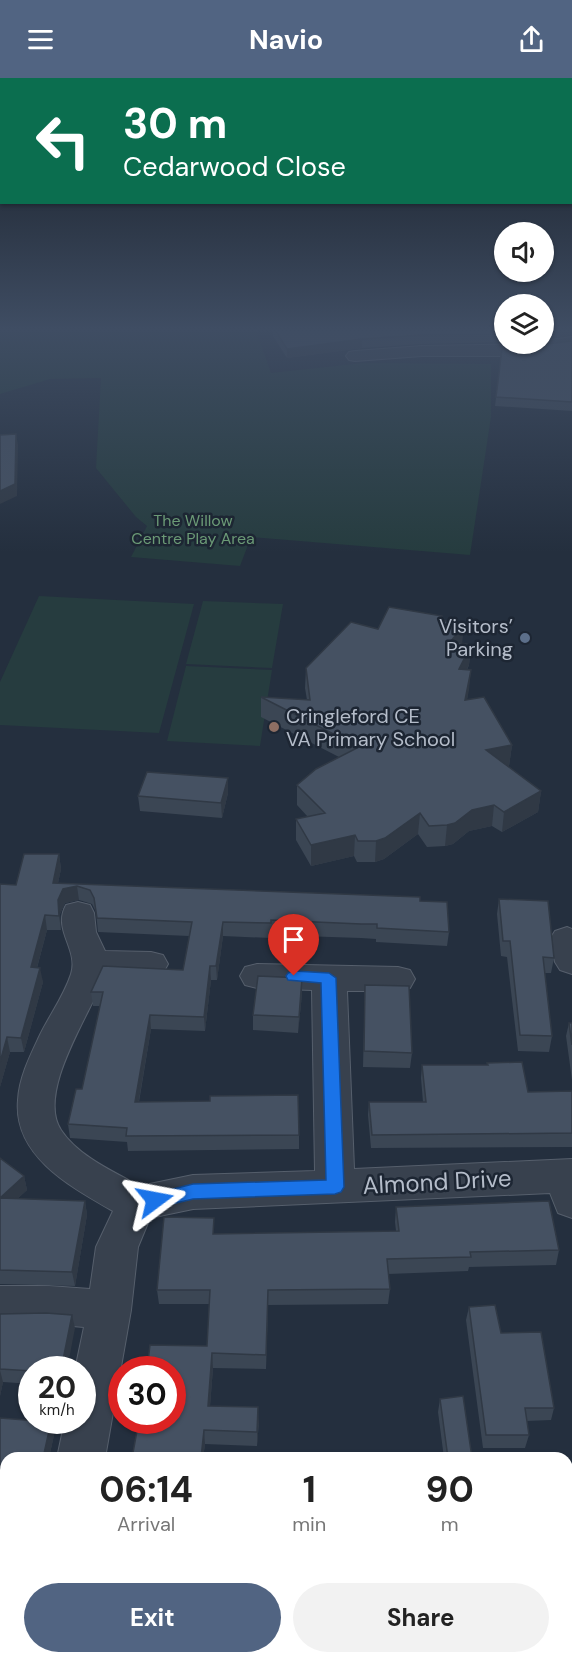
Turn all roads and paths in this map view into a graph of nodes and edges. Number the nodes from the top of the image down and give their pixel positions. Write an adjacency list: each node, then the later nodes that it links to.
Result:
1 (78, 913): 2 (street)
2 (91, 963): 3 (street); 9 (street)
3 (151, 964)
4 (257, 976): 5 (street)
5 (329, 978): 6 (street); 8 (street)
6 (398, 979)
7 (570, 1184): 8 (street, Almond Drive)
8 (335, 1187): 9 (street, Almond Drive)
9 (136, 1204): 11 (street)
10 (0, 1306): 11 (street)
11 (109, 1310): 12 (street)
12 (82, 1452)

